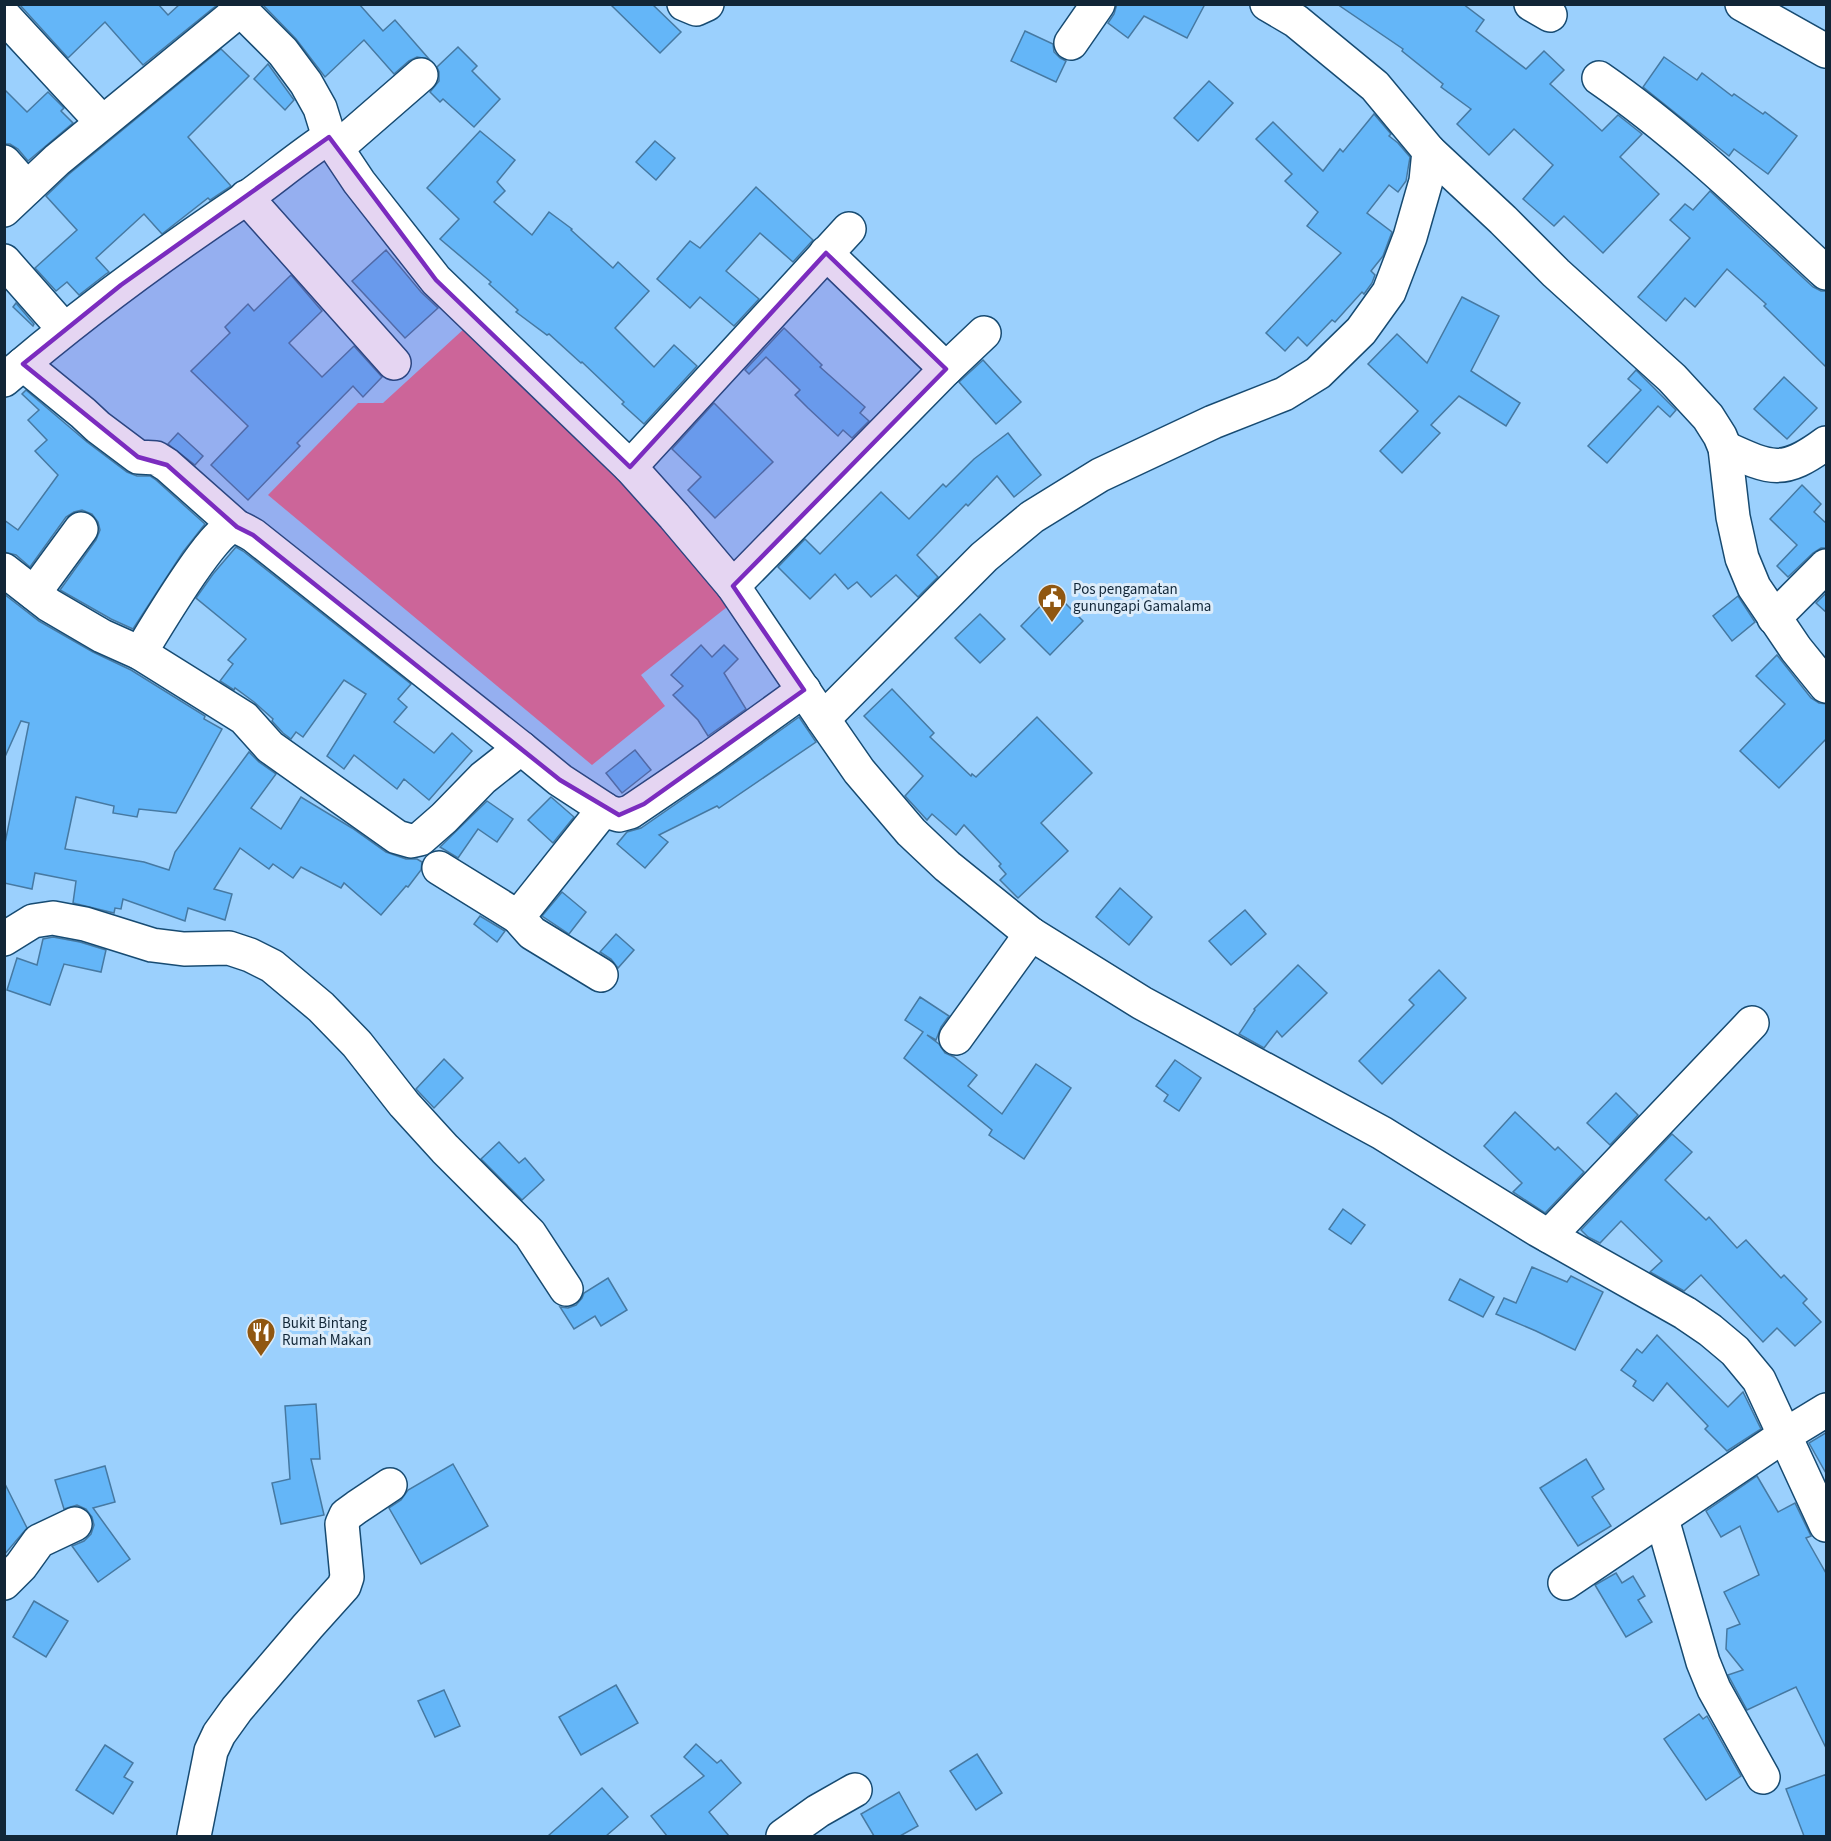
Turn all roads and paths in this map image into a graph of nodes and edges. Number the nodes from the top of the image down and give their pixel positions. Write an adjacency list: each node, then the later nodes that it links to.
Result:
1 (684, 4): 2 (street)
2 (707, 4)
3 (1098, 4): 8 (street)
4 (1267, 4): 14 (street)
5 (1743, 4): 9 (street)
6 (246, 9): 12 (street); 13 (street)
7 (4, 16): 12 (street)
8 (1071, 44)
9 (1827, 51)
10 (421, 75): 13 (street)
11 (1599, 78): 21 (street)
12 (102, 122): 17 (street)
13 (333, 142): 16 (street); 29 (street)
14 (1429, 151): 28 (street); 40 (street)
15 (4, 162): 17 (street)
16 (246, 197): 22 (street); 24 (street)
17 (16, 199)
18 (849, 229): 19 (street)
19 (826, 253): 25 (street); 29 (street)
20 (4, 261): 22 (street)
21 (1827, 273)
22 (64, 329): 26 (street)
23 (984, 333): 25 (street)
24 (394, 363)
25 (946, 369): 34 (street)
26 (14, 372): 30 (street)
27 (1827, 443): 28 (street)
28 (1725, 448): 36 (street)
29 (630, 467): 34 (street)
30 (237, 527): 37 (street); 41 (street)
31 (81, 529): 35 (street)
32 (1827, 566): 36 (street)
33 (4, 570): 35 (street)
34 (733, 586): 39 (street)
35 (34, 593): 37 (street)
36 (1774, 618): 38 (street)
37 (140, 653): 41 (street)
38 (1827, 686)
39 (804, 690): 40 (street); 42 (street)
40 (823, 719): 45 (street)
41 (521, 748): 42 (street)
42 (604, 809): 44 (street)
43 (439, 868): 44 (street)
44 (518, 917): 47 (street)
45 (1031, 934): 49 (street); 50 (street)
46 (4, 939): 51 (street)
47 (601, 975)
48 (1752, 1023): 50 (street)
49 (956, 1038)
50 (1549, 1236): 53 (street)
51 (566, 1288)
52 (1827, 1410): 53 (street)
53 (1785, 1435): 55 (street); 57 (street)
54 (390, 1485): 62 (street)
55 (1662, 1519): 59 (street); 60 (street)
56 (75, 1524): 58 (street)
57 (1827, 1525)
58 (4, 1583)
59 (1565, 1583)
60 (1763, 1776)
61 (855, 1790): 63 (street)
62 (194, 1836)
63 (783, 1836)

